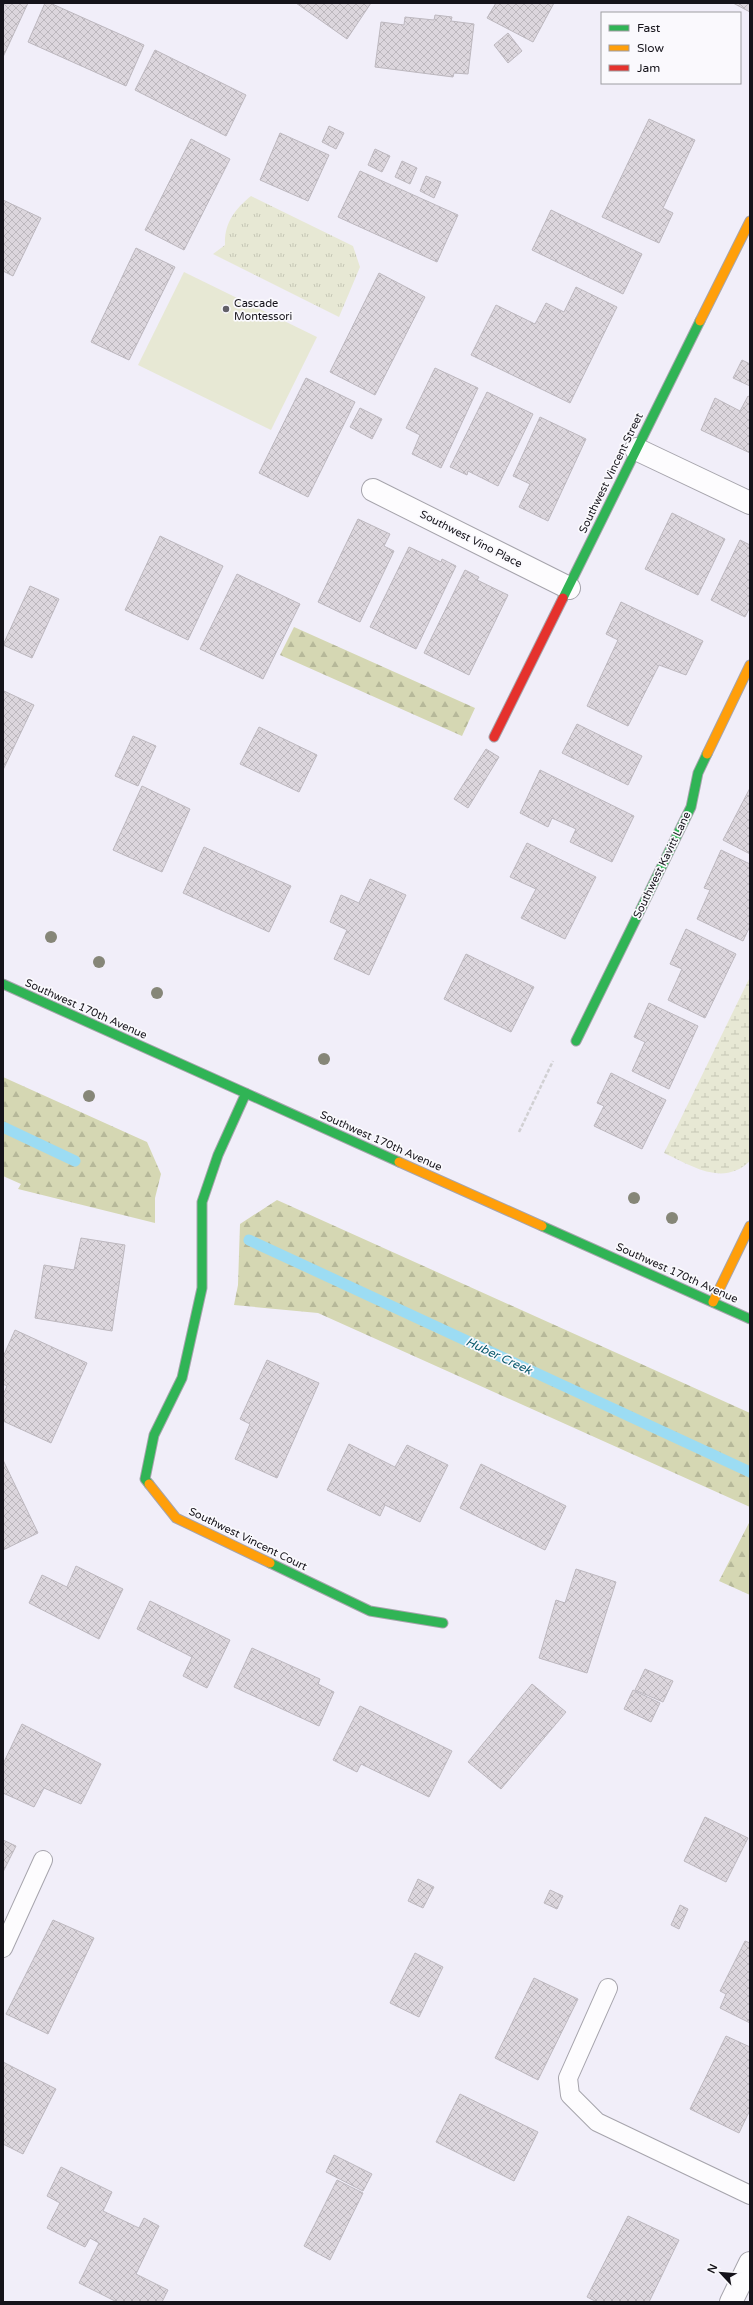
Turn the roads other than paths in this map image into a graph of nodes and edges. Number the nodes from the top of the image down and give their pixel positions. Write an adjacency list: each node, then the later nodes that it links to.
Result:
1 (750, 221): 2 (street, Southwest Vincent Street)
2 (636, 449): 4 (street); 5 (street, Southwest Vincent Street)
3 (373, 490): 5 (street, Southwest Vino Place)
4 (750, 503)
5 (569, 588): 7 (street, Southwest Vincent Street)
6 (750, 665): 9 (street, Southwest Kavitt Lane)
7 (494, 737)
8 (3, 984): 10 (street, Southwest 170th Avenue)
9 (576, 1040)
10 (246, 1094): 12 (street, Southwest 170th Avenue); 14 (street, Southwest Vincent Court)
11 (750, 1226): 12 (street)
12 (713, 1302): 13 (street, Southwest 170th Avenue)
13 (750, 1319)
14 (443, 1622)
15 (43, 1860): 16 (lane)
16 (3, 1948)
17 (608, 1988): 18 (lane)
18 (750, 2195)
19 (750, 2263): 20 (street)
20 (731, 2302)

